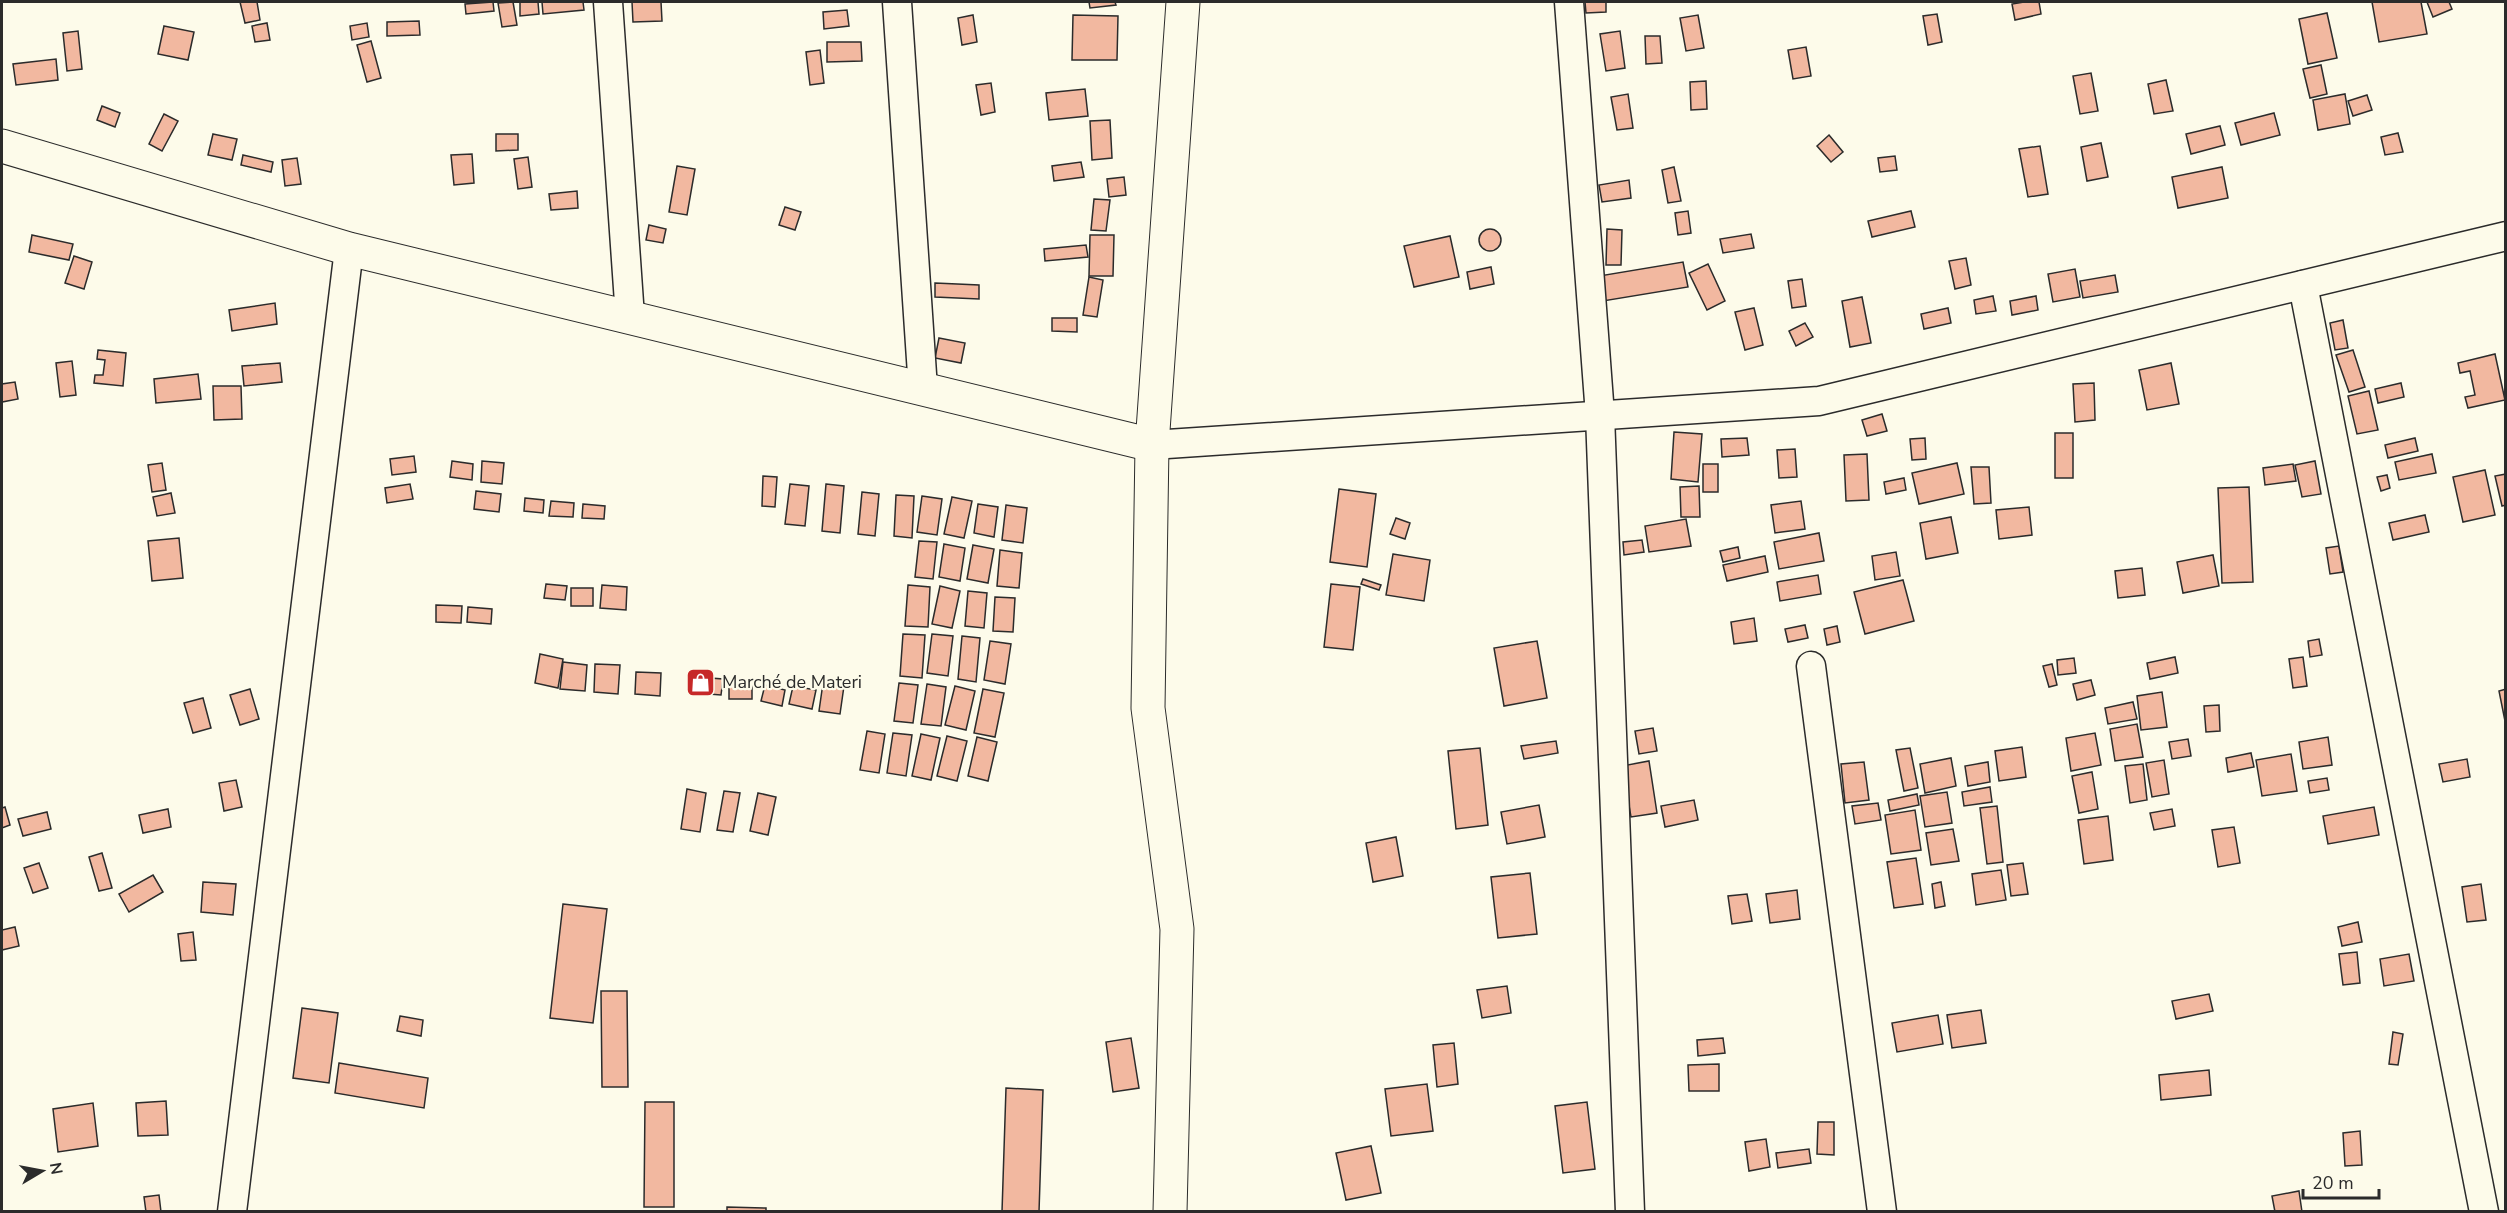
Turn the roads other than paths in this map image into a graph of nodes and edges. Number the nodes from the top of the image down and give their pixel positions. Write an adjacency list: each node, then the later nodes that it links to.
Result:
1 (608, 2): 9 (street)
2 (897, 2): 10 (street)
3 (1183, 2): 12 (main road)
4 (1569, 2): 11 (street)
5 (2, 146): 7 (main road)
6 (2505, 236): 8 (street)
7 (350, 249): 9 (main road); 14 (street)
8 (2303, 285): 11 (street); 18 (street)
9 (630, 317): 10 (main road)
10 (923, 389): 12 (main road)
11 (1600, 414): 12 (street); 16 (street)
12 (1152, 445): 15 (main road)
13 (1811, 666): 17 (street)
14 (232, 1212)
15 (1170, 1212)
16 (1630, 1212)
17 (1882, 1212)
18 (2484, 1212)

